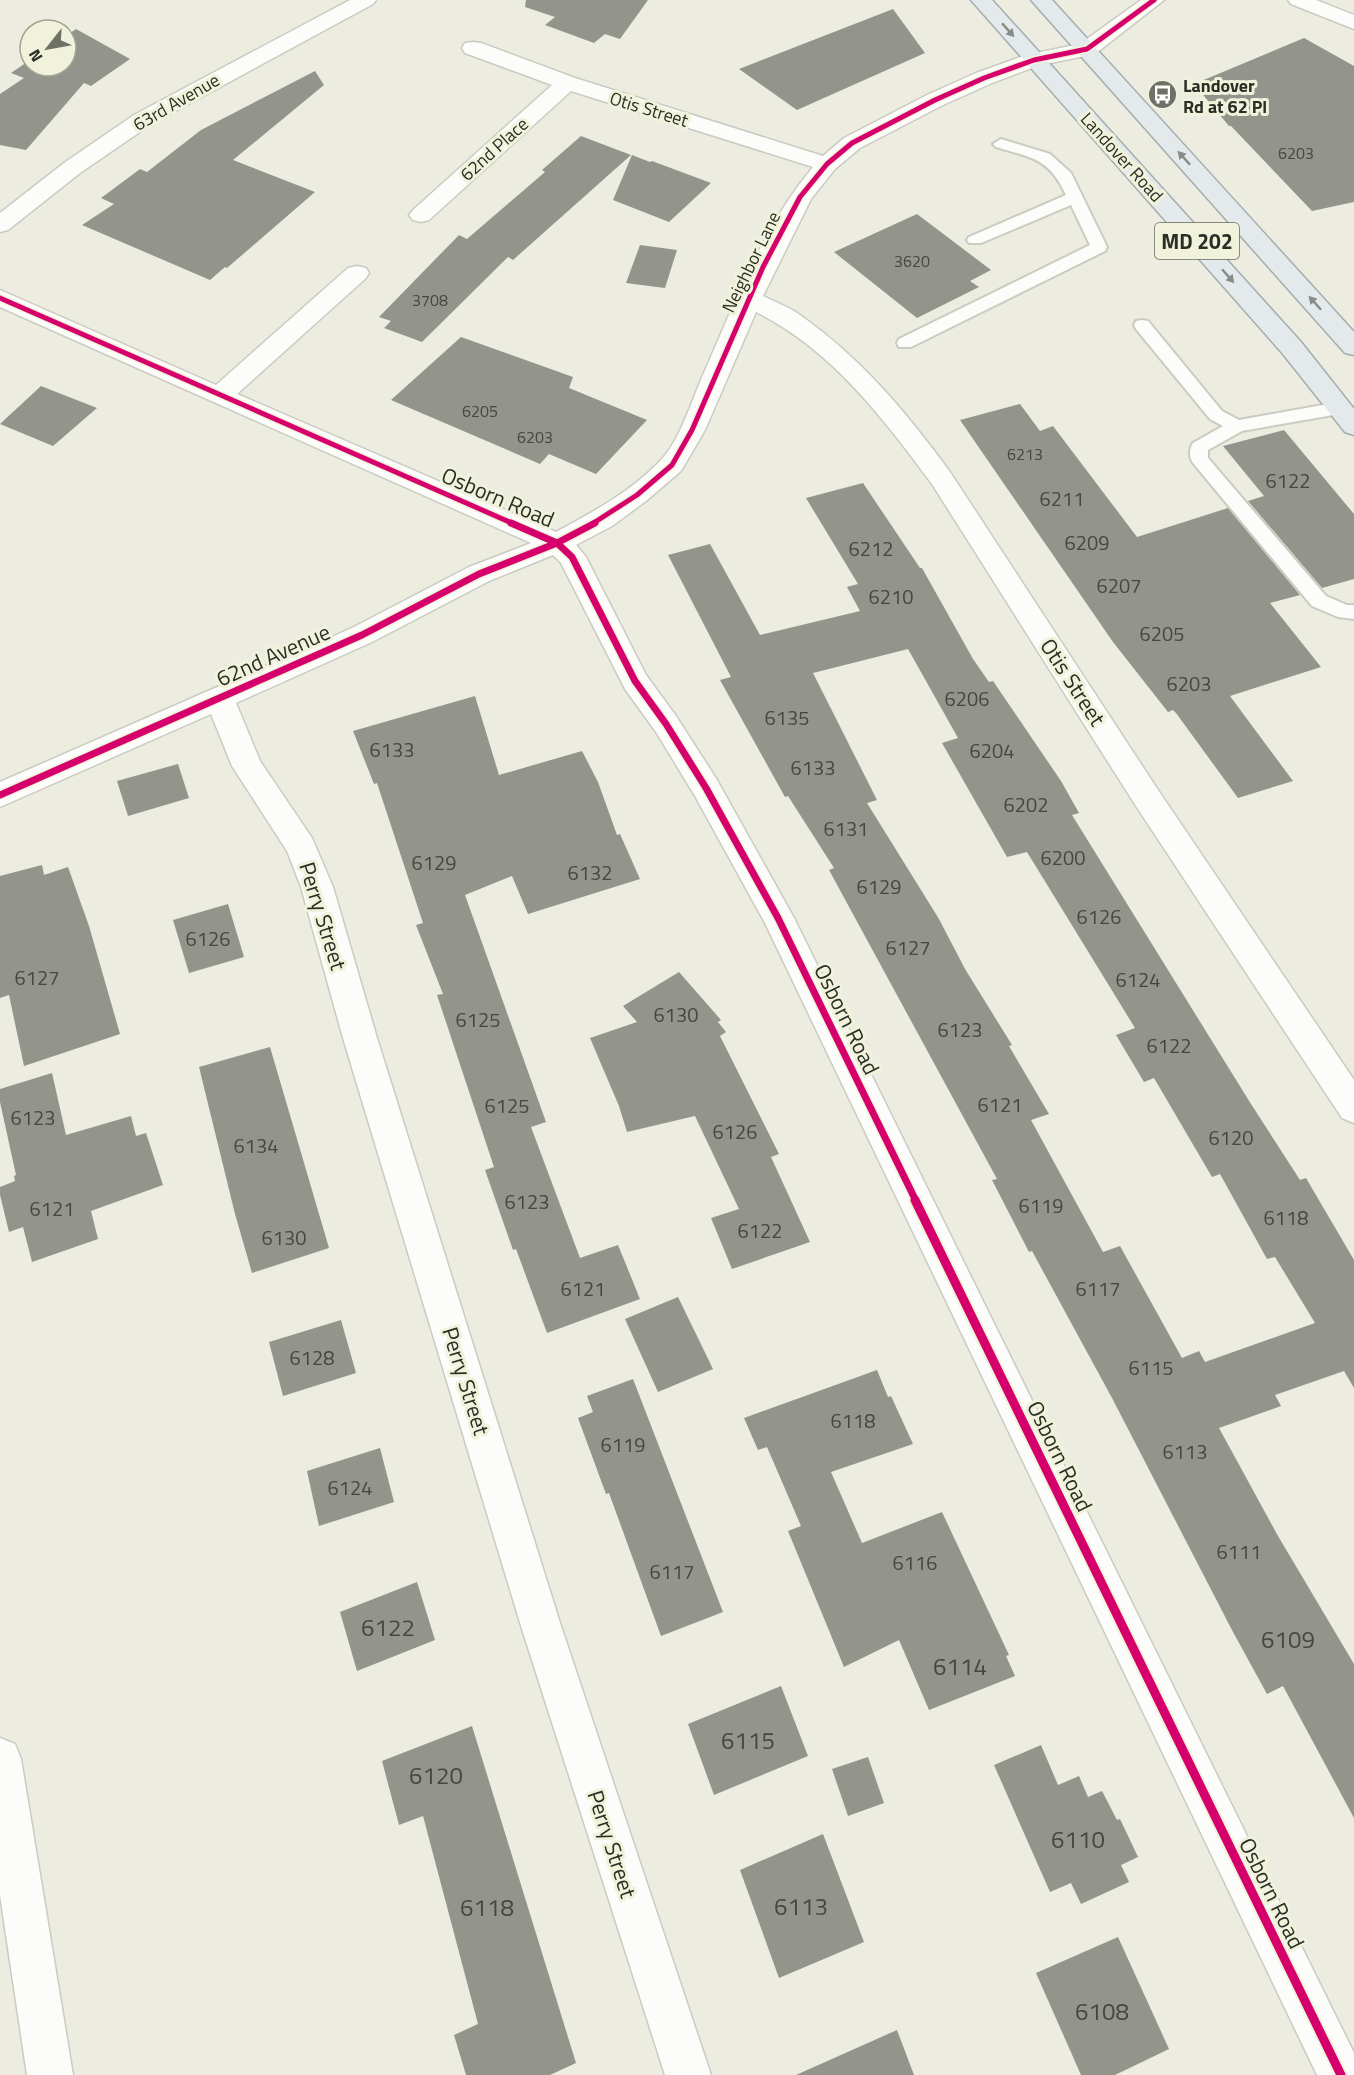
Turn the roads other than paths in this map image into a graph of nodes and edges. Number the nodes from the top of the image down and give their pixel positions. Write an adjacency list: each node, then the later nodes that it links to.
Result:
1 (366, 0): 15 (street, 63rd Avenue)
2 (981, 0): 9 (main road, Landover Road / MD 202, one-way to 9)
3 (1041, 0): 8 (main road, MD 202)
4 (1154, 0): 8 (street)
5 (1298, 0): 6 (street)
6 (1354, 22)
7 (473, 48): 10 (street, Otis Street)
8 (1087, 49): 9 (street); 22 (main road, MD 202, one-way to 8)
9 (1034, 60): 12 (street, Neighbor Lane); 24 (main road, Landover Road / MD 202, one-way to 24)
10 (567, 83): 12 (street, Otis Street); 14 (street, 62nd Place)
11 (1001, 144): 13 (lane)
12 (826, 164): 19 (street, Neighbor Lane)
13 (1075, 197): 16 (lane); 21 (lane)
14 (421, 215)
15 (0, 225)
16 (975, 240)
17 (357, 273): 23 (street)
18 (0, 298): 23 (street, Osborn Road)
19 (748, 298): 26 (street, Neighbor Lane); 30 (street, Otis Street)
20 (1142, 325): 25 (lane)
21 (905, 343)
22 (1354, 347)
23 (219, 396): 26 (street, Osborn Road)
24 (1347, 417): 25 (lane)
25 (1237, 426): 27 (lane)
26 (557, 543): 28 (street, 62nd Avenue); 34 (street, Osborn Road)
27 (1354, 612)
28 (220, 699): 29 (street, 62nd Avenue); 33 (street, Perry Street)
29 (0, 795)
30 (1354, 1108)
31 (0, 1759): 32 (street)
32 (50, 2075)
33 (688, 2075)
34 (1341, 2075)

